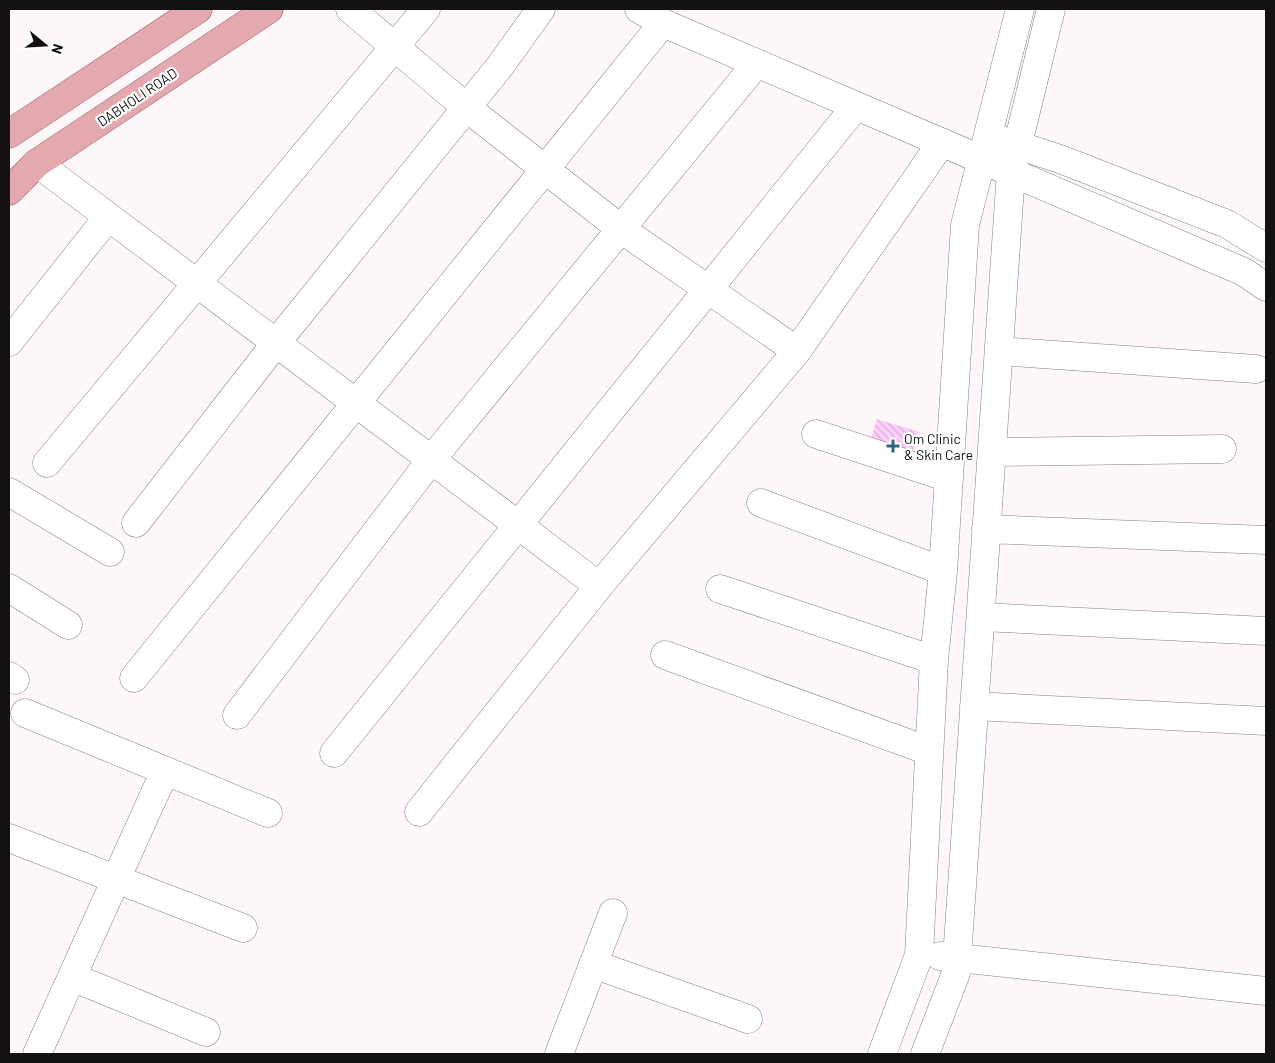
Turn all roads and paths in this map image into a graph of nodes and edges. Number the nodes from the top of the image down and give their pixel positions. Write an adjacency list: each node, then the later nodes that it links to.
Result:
1 (198, 9): 15 (main road)
2 (270, 9): 19 (main road, DABHOLI ROAD)
3 (350, 9): 10 (street)
4 (426, 9): 10 (street)
5 (541, 9): 13 (street)
6 (638, 9): 9 (street)
7 (1020, 9): 18 (street)
8 (1051, 9): 17 (street)
9 (664, 23): 11 (street); 20 (street)
10 (394, 46): 13 (street); 26 (street)
11 (757, 63): 12 (street); 24 (street)
12 (856, 106): 14 (street); 28 (street)
13 (467, 108): 20 (street); 30 (street)
14 (915, 131): 16 (street); 18 (street)
15 (9, 134)
16 (942, 142): 18 (street); 31 (street)
17 (1018, 145): 18 (street); 21 (street); 25 (street)
18 (986, 148): 21 (street); 40 (street)
19 (37, 163): 22 (main road, DABHOLI ROAD); 23 (street)
20 (546, 170): 24 (street); 34 (street)
21 (1011, 172): 27 (street); 32 (street)
22 (9, 191)
23 (108, 217): 26 (street); 29 (street)
24 (621, 229): 28 (street); 38 (street)
25 (1266, 248)
26 (197, 283): 30 (street); 39 (street)
27 (1266, 287)
28 (708, 290): 31 (street); 44 (street)
29 (9, 342)
30 (276, 343): 34 (street); 43 (street)
31 (797, 351): 49 (street)
32 (999, 352): 33 (street); 37 (street)
33 (1256, 369)
34 (356, 403): 38 (street); 57 (street)
35 (816, 434): 40 (street)
36 (1222, 449): 37 (street)
37 (992, 452): 45 (street)
38 (431, 460): 44 (street); 60 (street)
39 (47, 463)
40 (949, 478): 48 (street)
41 (9, 492): 47 (street)
42 (761, 503): 48 (street)
43 (136, 523)
44 (519, 526): 49 (street); 63 (street)
45 (986, 529): 46 (street); 52 (street)
46 (1266, 540)
47 (110, 552)
48 (943, 571): 56 (street)
49 (599, 586): 65 (street)
50 (9, 588): 53 (street)
51 (720, 589): 56 (street)
52 (980, 617): 54 (street); 58 (street)
53 (68, 624)
54 (1266, 631)
55 (665, 655): 62 (street)
56 (934, 660): 62 (street)
57 (134, 678)
58 (974, 706): 61 (street); 72 (street)
59 (24, 713): 64 (street)
60 (237, 715)
61 (1266, 722)
62 (929, 751): 71 (street)
63 (334, 753)
64 (165, 771): 66 (street); 68 (street)
65 (419, 812)
66 (268, 813)
67 (9, 838): 68 (street)
68 (116, 879): 70 (street); 74 (street)
69 (613, 913): 73 (street)
70 (243, 928)
71 (919, 954): 72 (street); 80 (street)
72 (957, 958): 75 (street); 81 (street)
73 (593, 964): 76 (street); 79 (street)
74 (72, 977): 77 (street); 78 (street)
75 (1266, 991)
76 (748, 1019)
77 (206, 1032)
78 (36, 1054)
79 (559, 1054)
80 (882, 1054)
81 (925, 1054)

